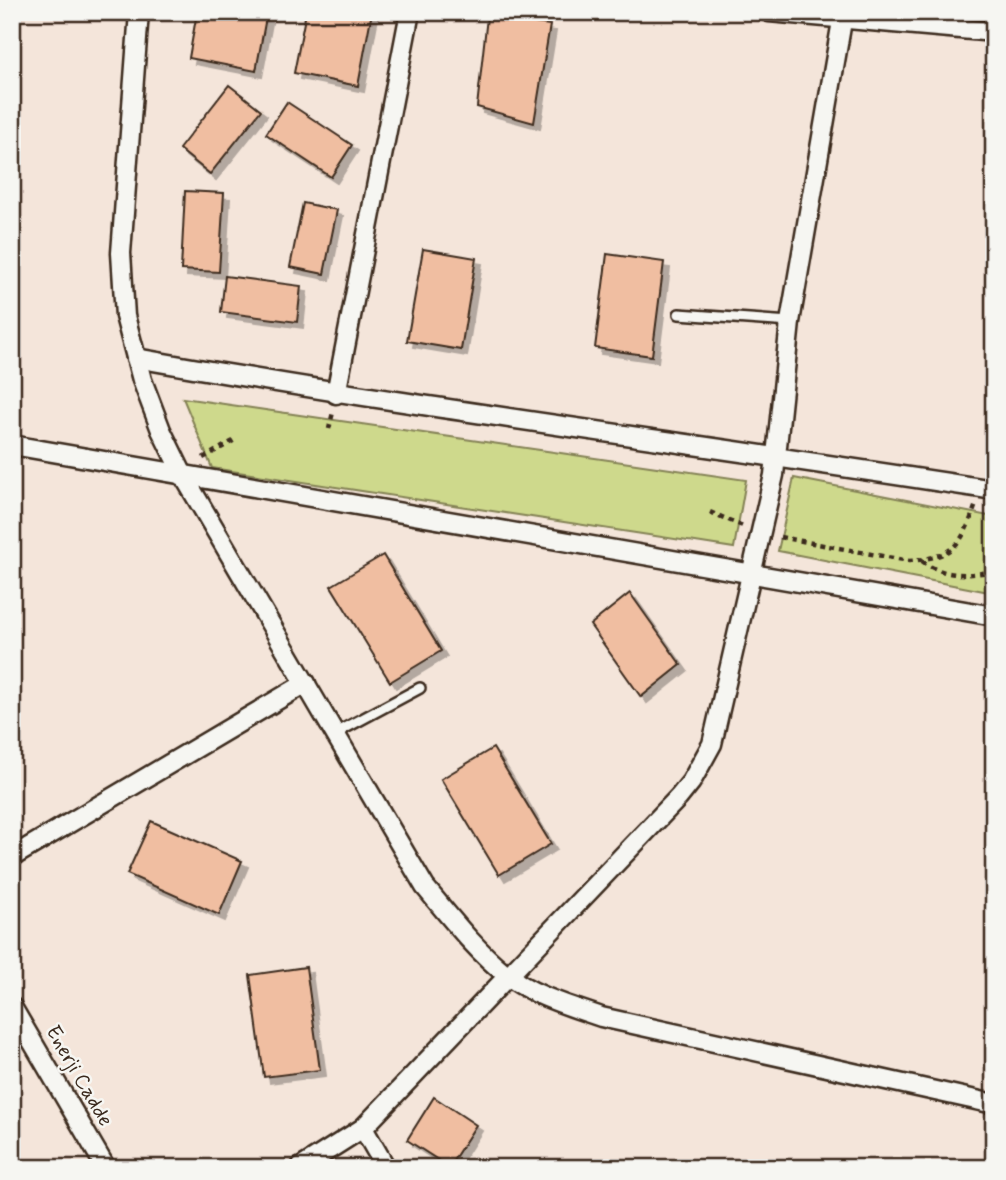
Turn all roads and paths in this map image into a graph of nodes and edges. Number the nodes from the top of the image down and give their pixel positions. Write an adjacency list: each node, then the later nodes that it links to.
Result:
1 (139, 12): 8 (street)
2 (410, 12): 9 (street)
3 (769, 12): 4 (street)
4 (842, 21): 5 (street); 7 (street)
5 (994, 33)
6 (679, 314): 7 (lane)
7 (790, 322): 12 (street)
8 (136, 358): 9 (street); 13 (street)
9 (336, 394): 12 (street)
10 (235, 440): 13 (path)
11 (12, 445): 13 (street)
12 (776, 456): 14 (street); 16 (street)
13 (182, 473): 19 (street); 21 (street)
14 (988, 489): 17 (path)
15 (710, 512): 16 (path)
16 (761, 534): 17 (path); 19 (street)
17 (921, 560): 18 (path)
18 (994, 571)
19 (752, 573): 20 (street); 25 (street)
20 (994, 616)
21 (306, 683): 23 (street); 24 (street)
22 (420, 688): 23 (lane)
23 (335, 733): 25 (street)
24 (12, 858)
25 (506, 975): 27 (street); 28 (street)
26 (12, 1007): 29 (street, Enerji Cadde)
27 (994, 1104)
28 (363, 1128): 30 (street); 31 (street)
29 (106, 1168)
30 (300, 1168)
31 (386, 1168)

